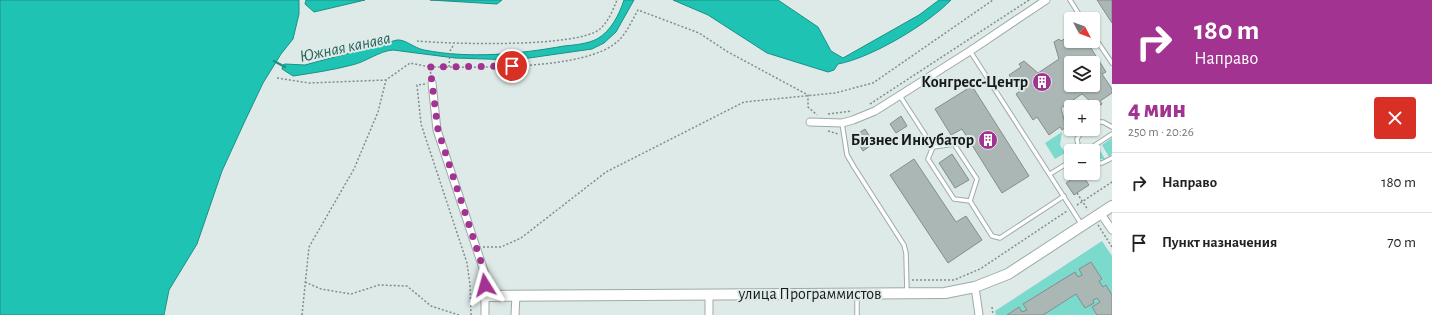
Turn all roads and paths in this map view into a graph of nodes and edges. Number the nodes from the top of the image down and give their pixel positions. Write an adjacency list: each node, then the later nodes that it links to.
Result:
1 (618, 0): 8 (path)
2 (993, 0): 17 (path)
3 (1029, 0): 19 (path)
4 (1046, 0): 10 (street)
5 (1070, 0): 6 (lane)
6 (1078, 12)
7 (417, 41): 8 (path)
8 (454, 44): 13 (path)
9 (1100, 45): 11 (lane)
10 (970, 51): 18 (street); 36 (lane)
11 (1112, 63)
12 (430, 67): 13 (path); 15 (path); 16 (path)
13 (450, 67): 17 (path)
14 (277, 78): 15 (path)
15 (386, 80): 49 (path)
16 (432, 82): 47 (street); 59 (path)
17 (808, 95): 22 (path); 47 (path)
18 (900, 96): 26 (street); 31 (lane)
19 (868, 106)
20 (857, 110): 21 (path)
21 (827, 114): 22 (path); 25 (path)
22 (817, 115): 23 (path)
23 (810, 122): 25 (street)
24 (1100, 122): 27 (lane)
25 (827, 123): 26 (street); 29 (path)
26 (842, 123): 48 (lane)
27 (1112, 127)
28 (1112, 134): 30 (lane)
29 (840, 141)
30 (1097, 144)
31 (933, 147): 40 (lane); 40 (lane)
32 (1112, 158): 33 (lane)
33 (1100, 163)
34 (1062, 167): 35 (path); 36 (lane)
35 (1064, 170)
36 (1050, 174): 39 (lane)
37 (1112, 182): 41 (path)
38 (1078, 193): 41 (path)
39 (1064, 196): 40 (lane); 43 (lane)
40 (970, 201)
41 (1083, 201): 43 (path)
42 (1112, 206): 44 (street, улица Программистов)
43 (1072, 208): 45 (lane); 48 (path)
44 (1101, 214): 45 (street, улица Программистов); 46 (street)
45 (1082, 226): 50 (street, улица Программистов)
46 (1112, 230)
47 (476, 247): 55 (street)
48 (907, 280): 53 (lane)
49 (305, 282): 57 (path); 58 (path)
50 (975, 287): 53 (street, улица Программистов); 64 (street)
51 (709, 294): 52 (street, улица Программистов); 54 (street, улица Программистов); 62 (street)
52 (857, 294): 53 (street, улица Программистов); 63 (lane)
53 (907, 294)
54 (516, 295): 55 (street, улица Программистов); 61 (street)
55 (484, 296): 60 (street)
56 (992, 307): 65 (path)
57 (302, 315)
58 (459, 315)
59 (471, 315)
60 (485, 315)
61 (515, 315)
62 (709, 315)
63 (857, 315)
64 (978, 315)
65 (993, 315)

